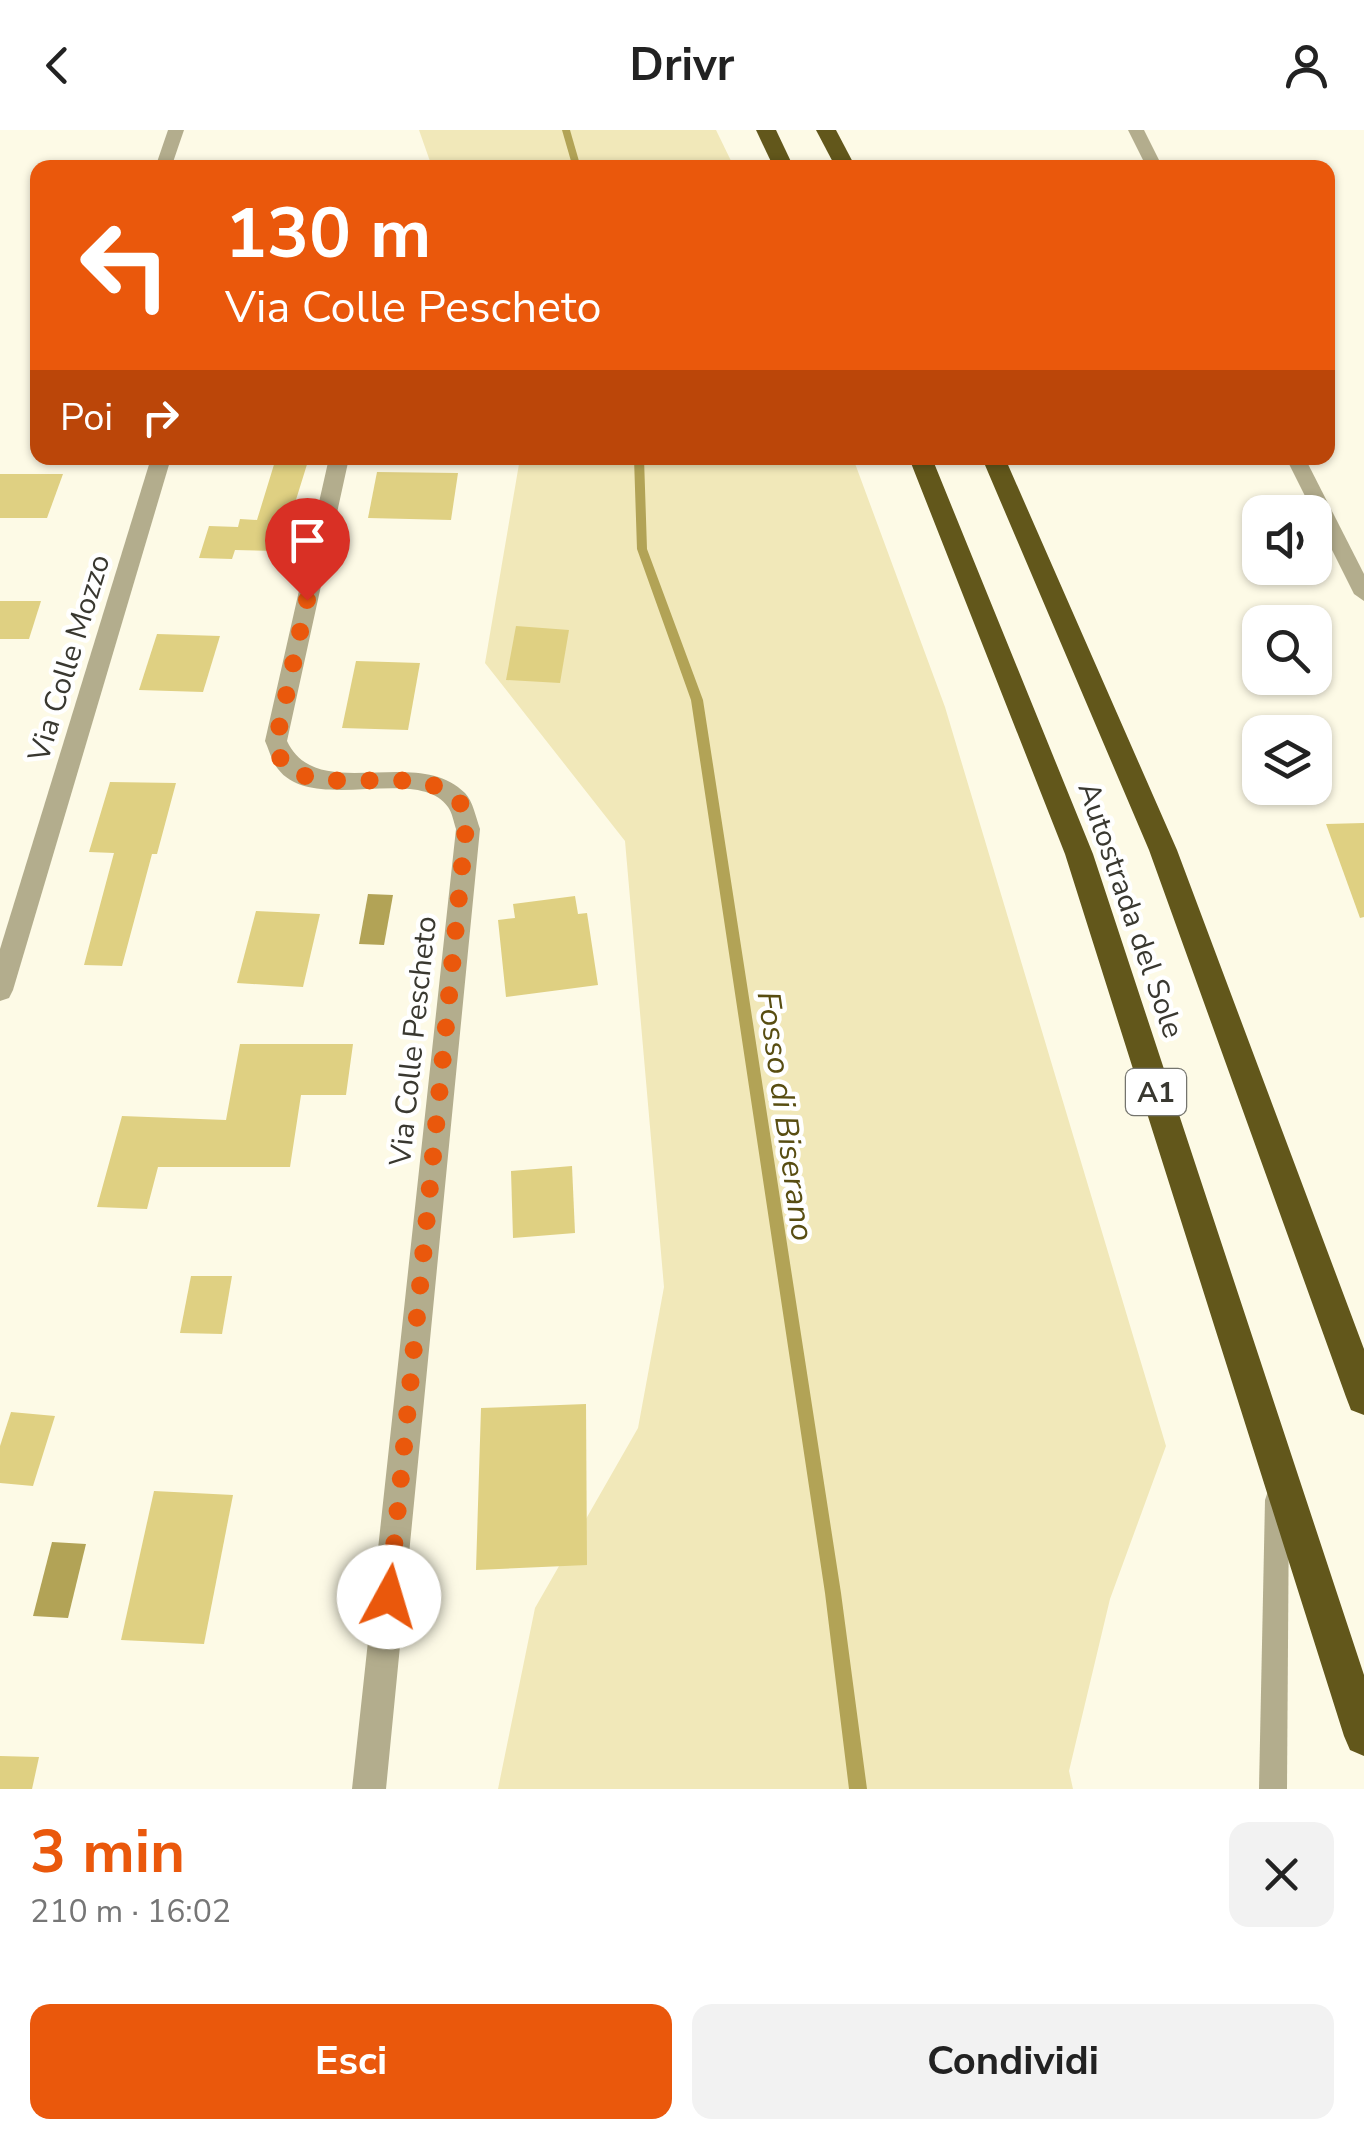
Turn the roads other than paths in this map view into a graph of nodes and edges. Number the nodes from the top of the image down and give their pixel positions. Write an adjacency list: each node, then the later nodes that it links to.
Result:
1 (176, 130): 5 (street)
2 (766, 130): 6 (highway)
3 (826, 130): 7 (highway)
4 (1136, 130): 8 (street)
5 (166, 160)
6 (780, 160)
7 (842, 160)
8 (1151, 160)
9 (158, 465): 15 (street, Via Colle Mozzo)
10 (336, 465): 19 (street, Via Colle Pescheto)
11 (923, 465): 17 (highway, Autostrada del Sole / A1)
12 (996, 465): 16 (highway, Autostrada del Sole)
13 (1299, 465): 14 (street)
14 (1364, 594)
15 (0, 990)
16 (1364, 1397)
17 (1278, 1468): 18 (highway, Autostrada del Sole / A1); 20 (lane)
18 (1364, 1736)
19 (370, 1789)
20 (1272, 1789)

